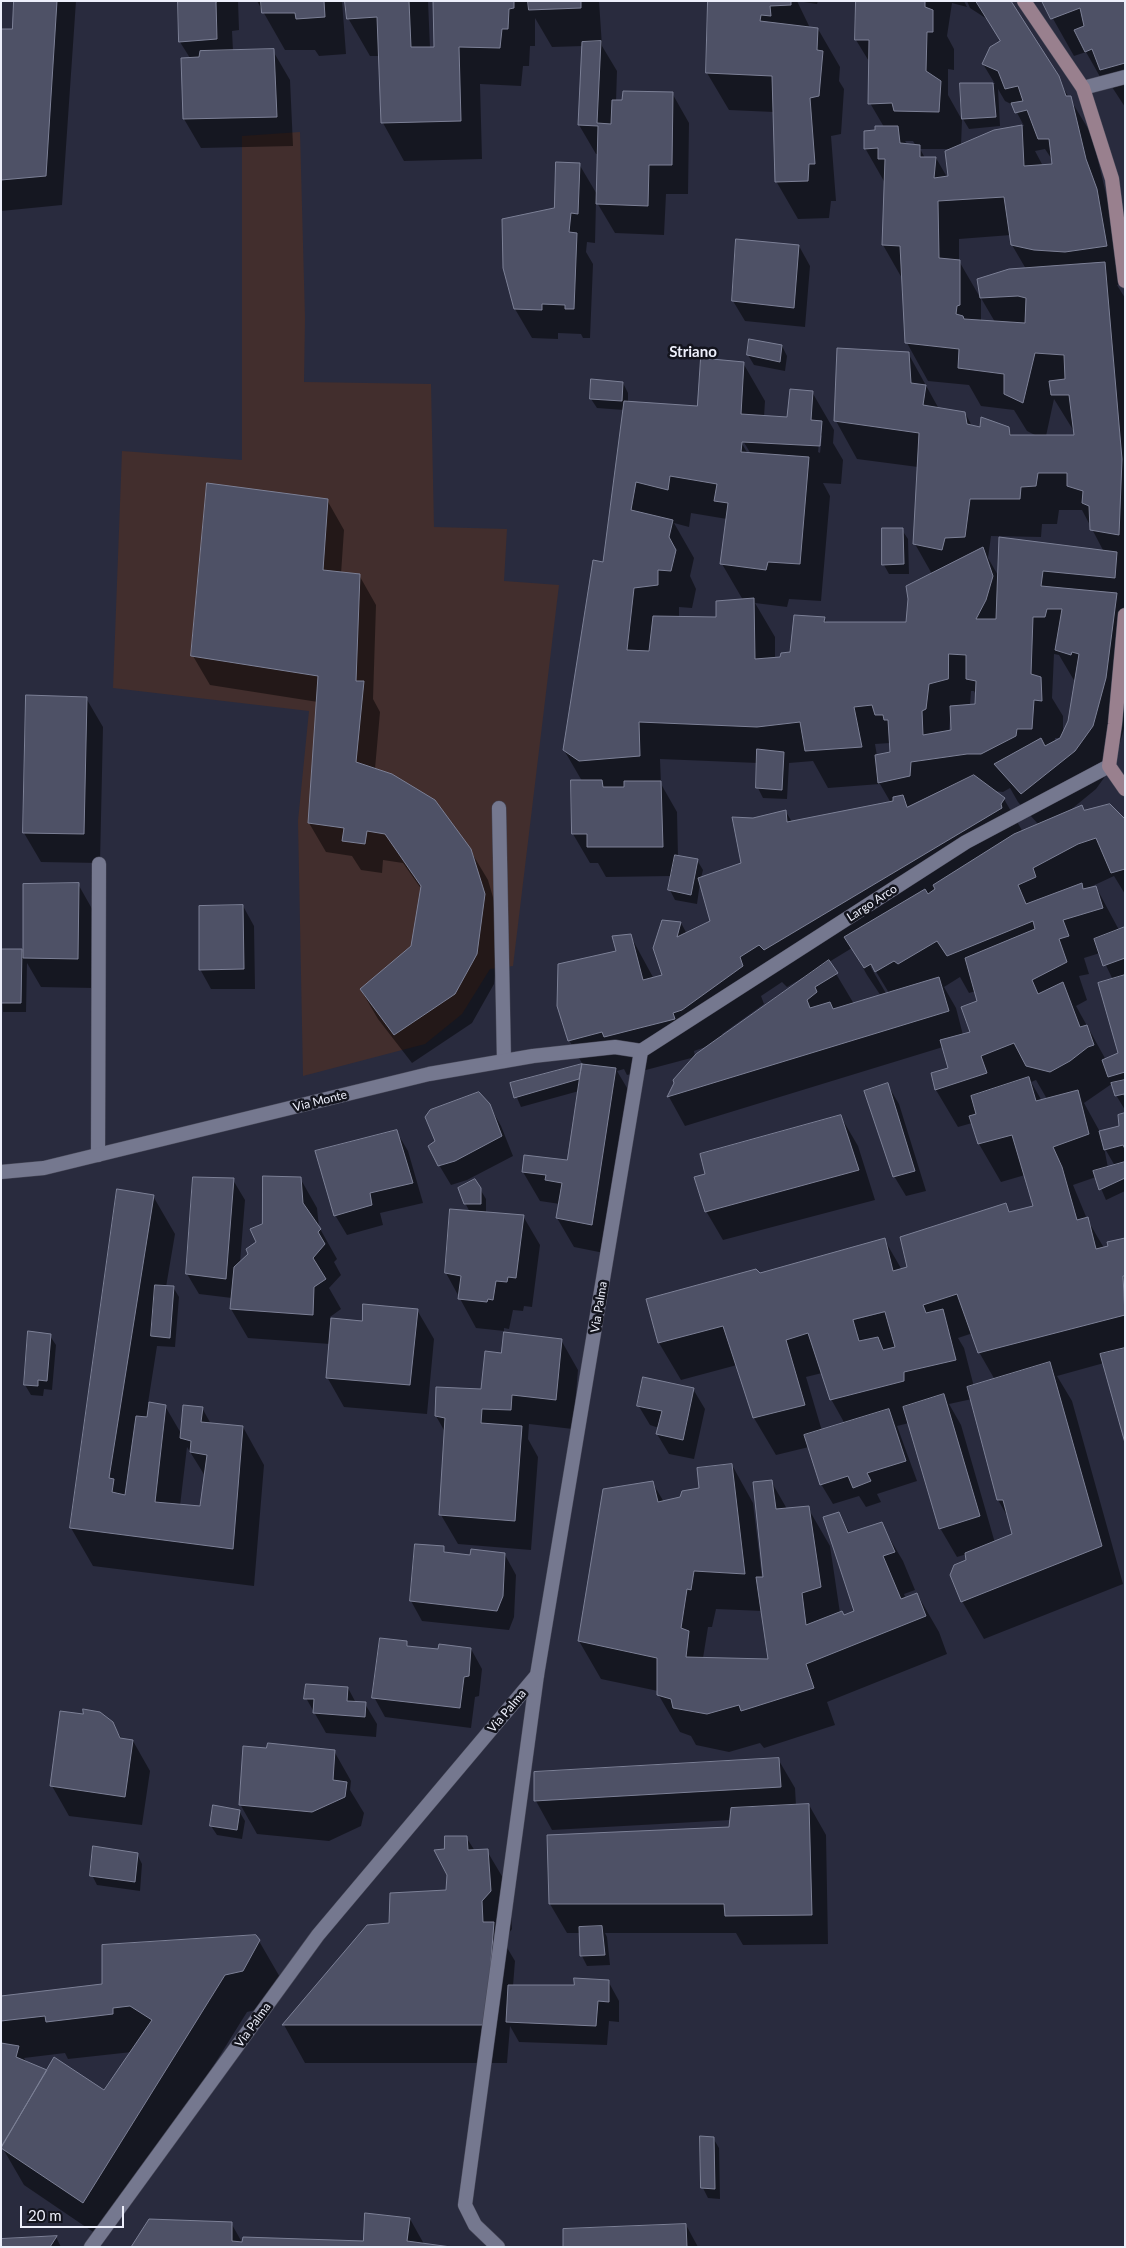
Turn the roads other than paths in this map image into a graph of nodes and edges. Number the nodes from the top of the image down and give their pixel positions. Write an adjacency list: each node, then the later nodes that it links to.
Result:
1 (1024, 1): 3 (main road)
2 (1125, 77): 3 (street)
3 (1083, 88): 4 (main road)
4 (1125, 282)
5 (1125, 615): 6 (main road)
6 (1109, 766): 7 (main road); 10 (street, Largo Arco)
7 (1125, 789)
8 (499, 808): 11 (street)
9 (99, 864): 12 (street)
10 (642, 1052): 11 (street, Via Monte); 14 (street, Via Palma)
11 (504, 1061): 12 (street, Via Monte)
12 (98, 1155): 13 (street, Via Monte)
13 (1, 1172)
14 (538, 1675): 15 (street, Via Palma); 16 (street)
15 (91, 2247)
16 (498, 2247)

